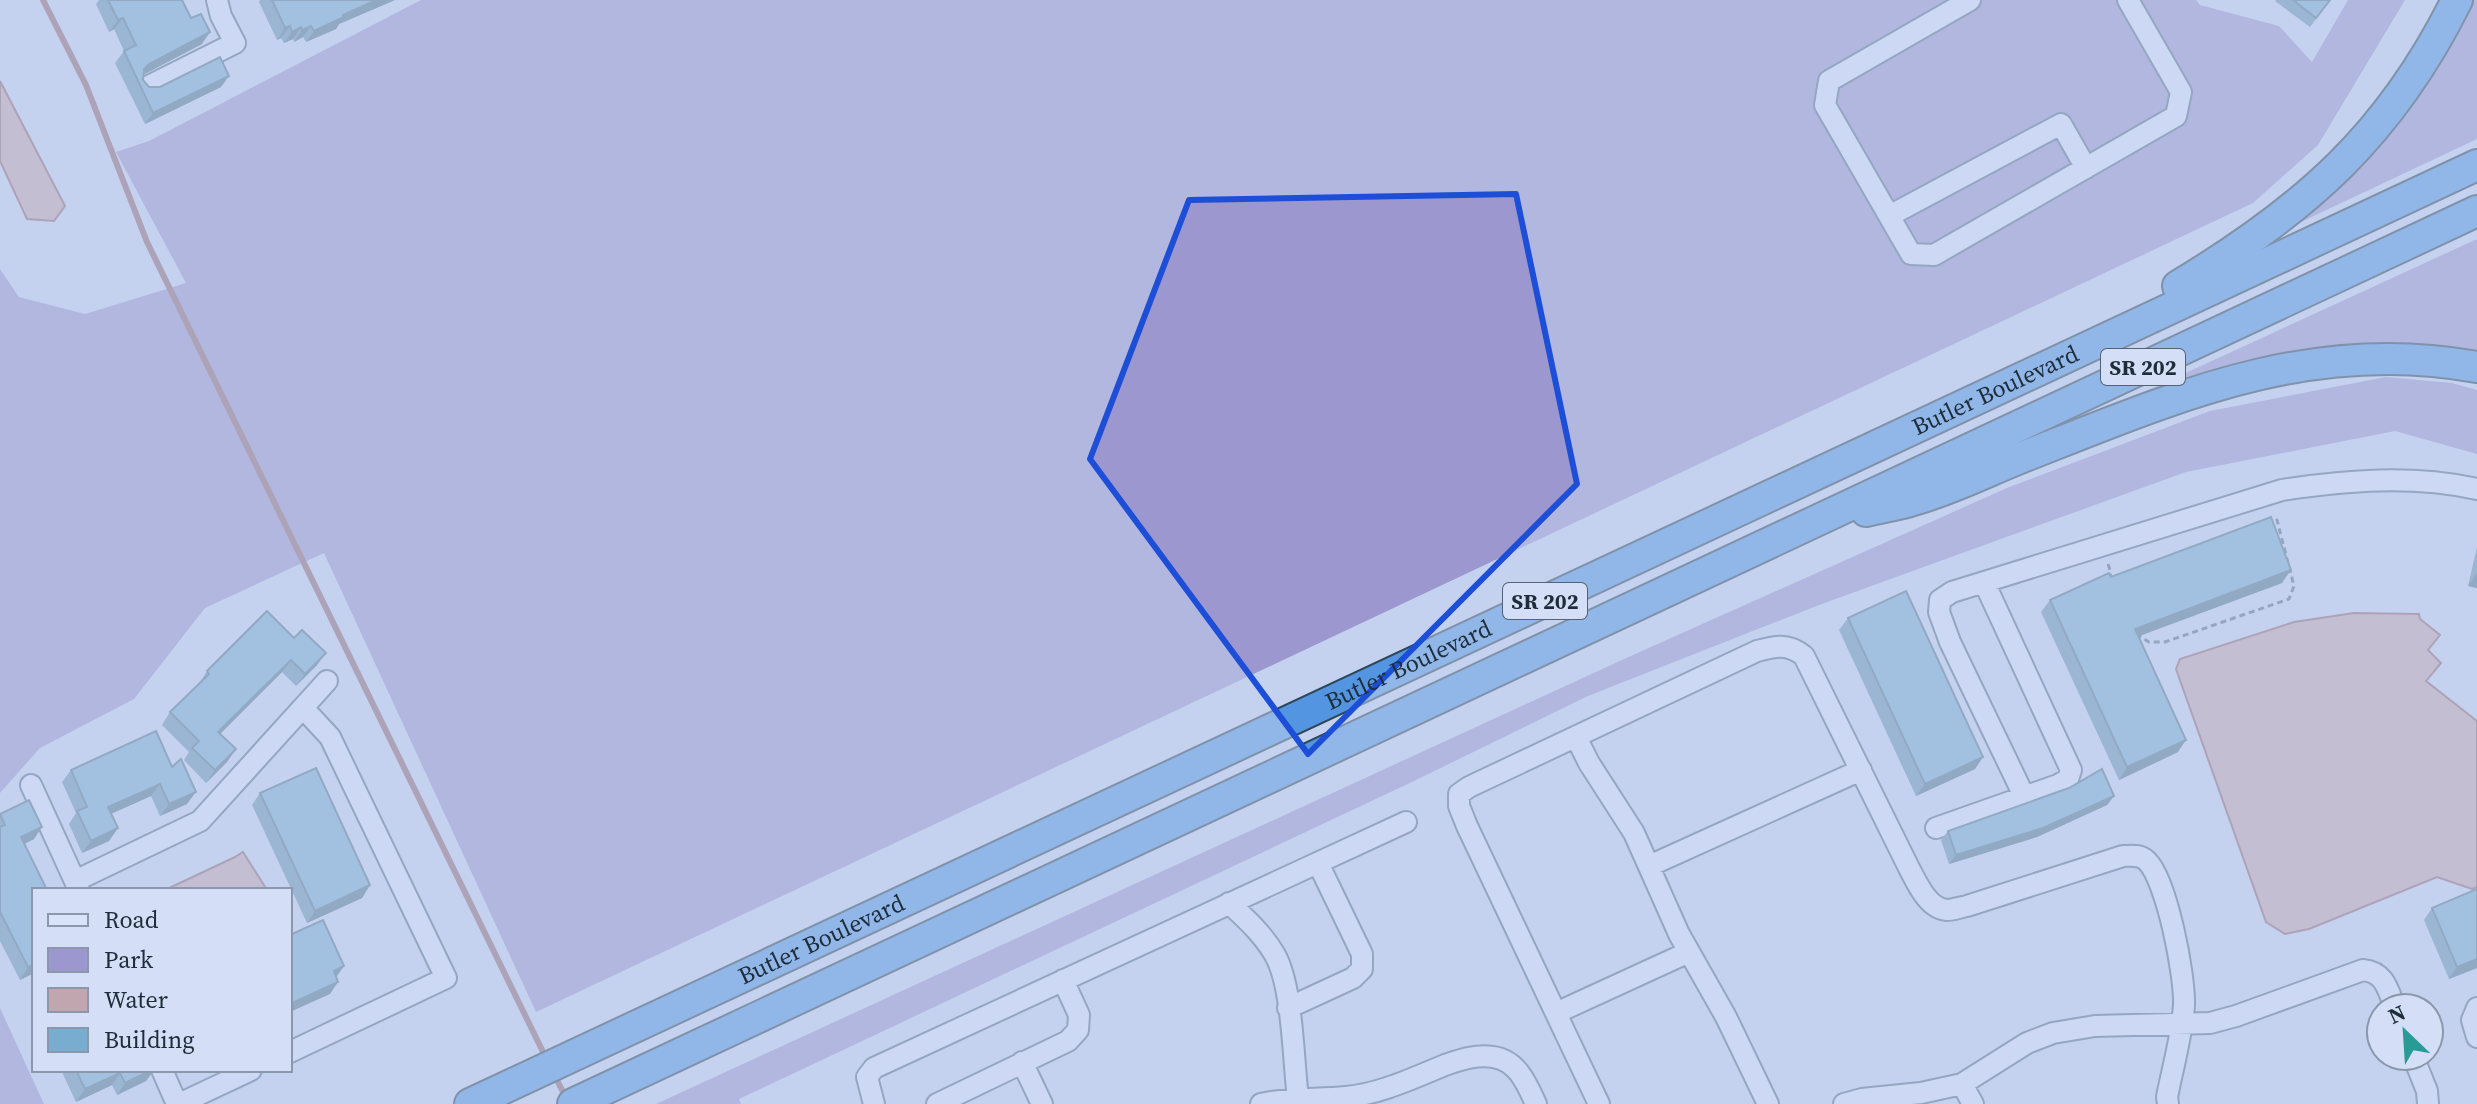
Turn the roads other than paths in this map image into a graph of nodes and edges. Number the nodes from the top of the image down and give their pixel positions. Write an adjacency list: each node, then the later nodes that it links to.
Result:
1 (217, 0): 5 (street)
2 (1970, 0): 9 (street)
3 (2128, 0): 7 (street)
4 (2457, 0): 11 (highway)
5 (147, 87)
6 (2477, 165): 11 (highway, Butler Boulevard / SR 202)
7 (2086, 168): 9 (street); 9 (street)
8 (2477, 211): 13 (highway, Butler Boulevard / SR 202)
9 (1889, 216)
10 (2477, 367): 13 (highway)
11 (2012, 383): 45 (highway, Butler Boulevard / SR 202)
12 (2477, 489): 14 (street)
13 (1809, 523): 46 (highway, Butler Boulevard / SR 202)
14 (1984, 582): 20 (street); 20 (street)
15 (327, 681): 16 (street)
16 (303, 708): 25 (street); 35 (street)
17 (1576, 737): 18 (street); 24 (street); 32 (street)
18 (1861, 770): 24 (street); 33 (street)
19 (31, 785): 25 (street)
20 (2025, 798): 22 (street)
21 (1406, 822): 23 (street)
22 (1936, 828)
23 (1318, 863): 26 (street); 30 (street)
24 (1649, 866): 27 (street)
25 (77, 886)
26 (1229, 903): 28 (street); 30 (street)
27 (1689, 952): 32 (street); 53 (street)
28 (1063, 980): 36 (street); 47 (street)
29 (2389, 992): 33 (street)
30 (1288, 1008): 43 (street)
31 (2477, 1008): 34 (street)
32 (1556, 1013): 52 (street)
33 (2181, 1022): 40 (street); 56 (street)
34 (2477, 1037)
35 (292, 1051)
36 (1022, 1062): 41 (street); 49 (street)
37 (163, 1072): 44 (street)
38 (247, 1072): 44 (street)
39 (2419, 1072): 57 (street)
40 (1962, 1084): 54 (street); 55 (street)
41 (972, 1096): 48 (street)
42 (1383, 1097): 43 (street); 51 (street)
43 (1298, 1098): 50 (street)
44 (178, 1104)
45 (470, 1104)
46 (573, 1104)
47 (874, 1104)
48 (937, 1104)
49 (1042, 1104)
50 (1261, 1104)
51 (1536, 1104)
52 (1599, 1104)
53 (1768, 1104)
54 (1844, 1104)
55 (1973, 1104)
56 (2168, 1104)
57 (2428, 1104)

